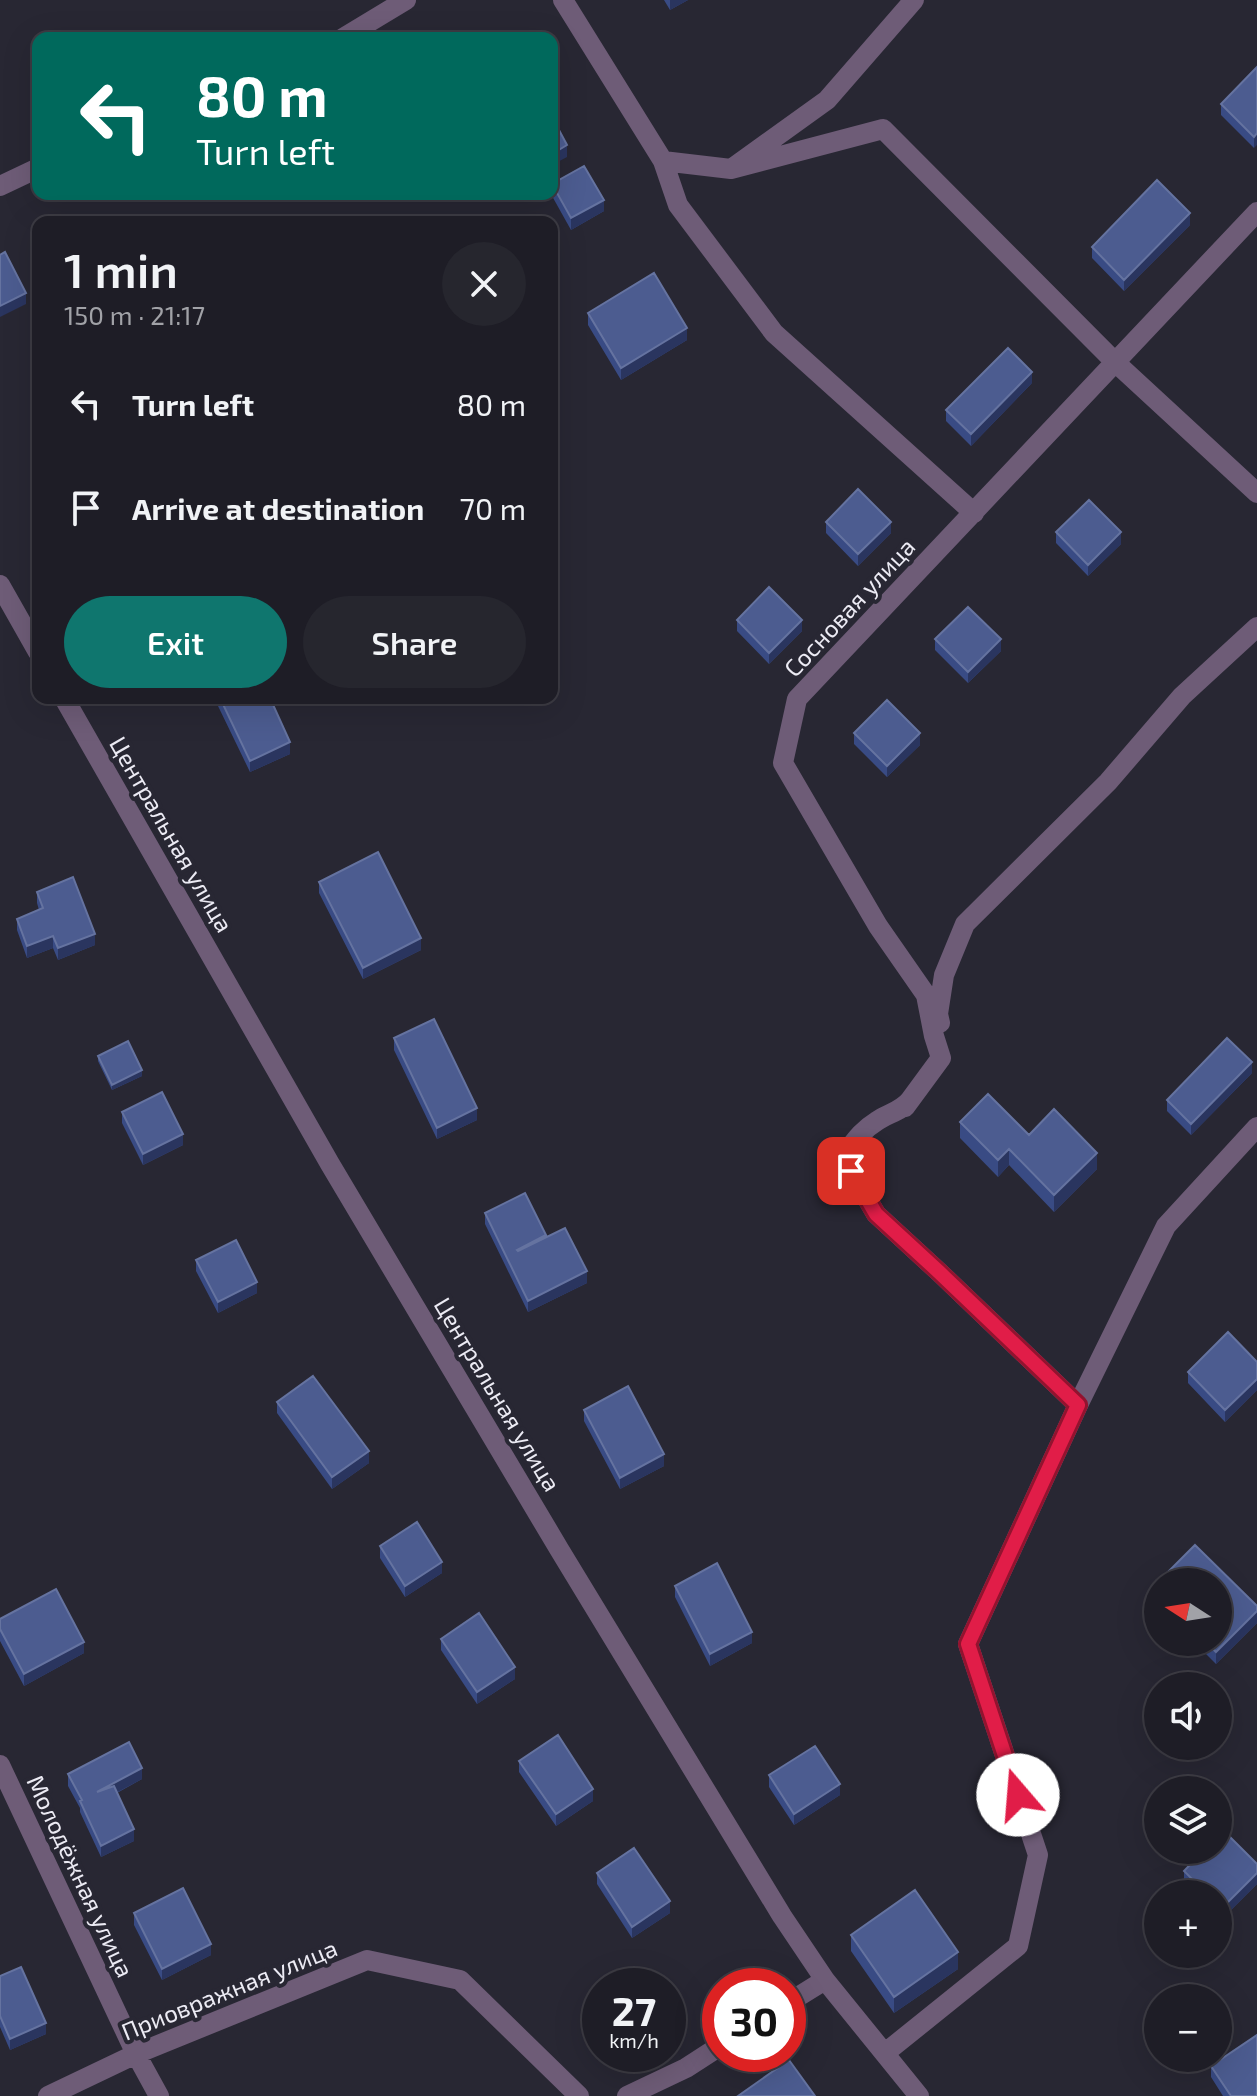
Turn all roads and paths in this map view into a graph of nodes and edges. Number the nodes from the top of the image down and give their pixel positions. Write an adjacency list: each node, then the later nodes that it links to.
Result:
1 (406, 0): 4 (street)
2 (563, 0): 5 (street)
3 (914, 0): 6 (street)
4 (353, 32)
5 (663, 161): 6 (street); 12 (street)
6 (731, 169): 10 (street)
7 (32, 171): 8 (street)
8 (0, 186)
9 (1257, 212): 10 (street, Сосновая улица)
10 (1115, 362): 11 (street); 12 (street, Сосновая улица)
11 (1257, 493)
12 (974, 513): 17 (street, Сосновая улица)
13 (0, 585): 15 (street)
14 (1257, 627): 17 (street)
15 (32, 641)
16 (67, 704): 21 (street, Центральная улица)
17 (941, 1058): 19 (street)
18 (1257, 1127): 19 (street)
19 (1078, 1405): 23 (street)
20 (0, 1765): 24 (street, Молодёжная улица)
21 (825, 1980): 22 (street); 23 (street, Центральная улица)
22 (806, 1992)
23 (885, 2053): 30 (street, Центральная улица)
24 (136, 2054): 26 (street, Приовражная улица); 27 (street, Молодёжная улица); 28 (street, Приовражная улица)
25 (702, 2058): 29 (street)
26 (48, 2096)
27 (159, 2096)
28 (579, 2096)
29 (627, 2096)
30 (919, 2096)

